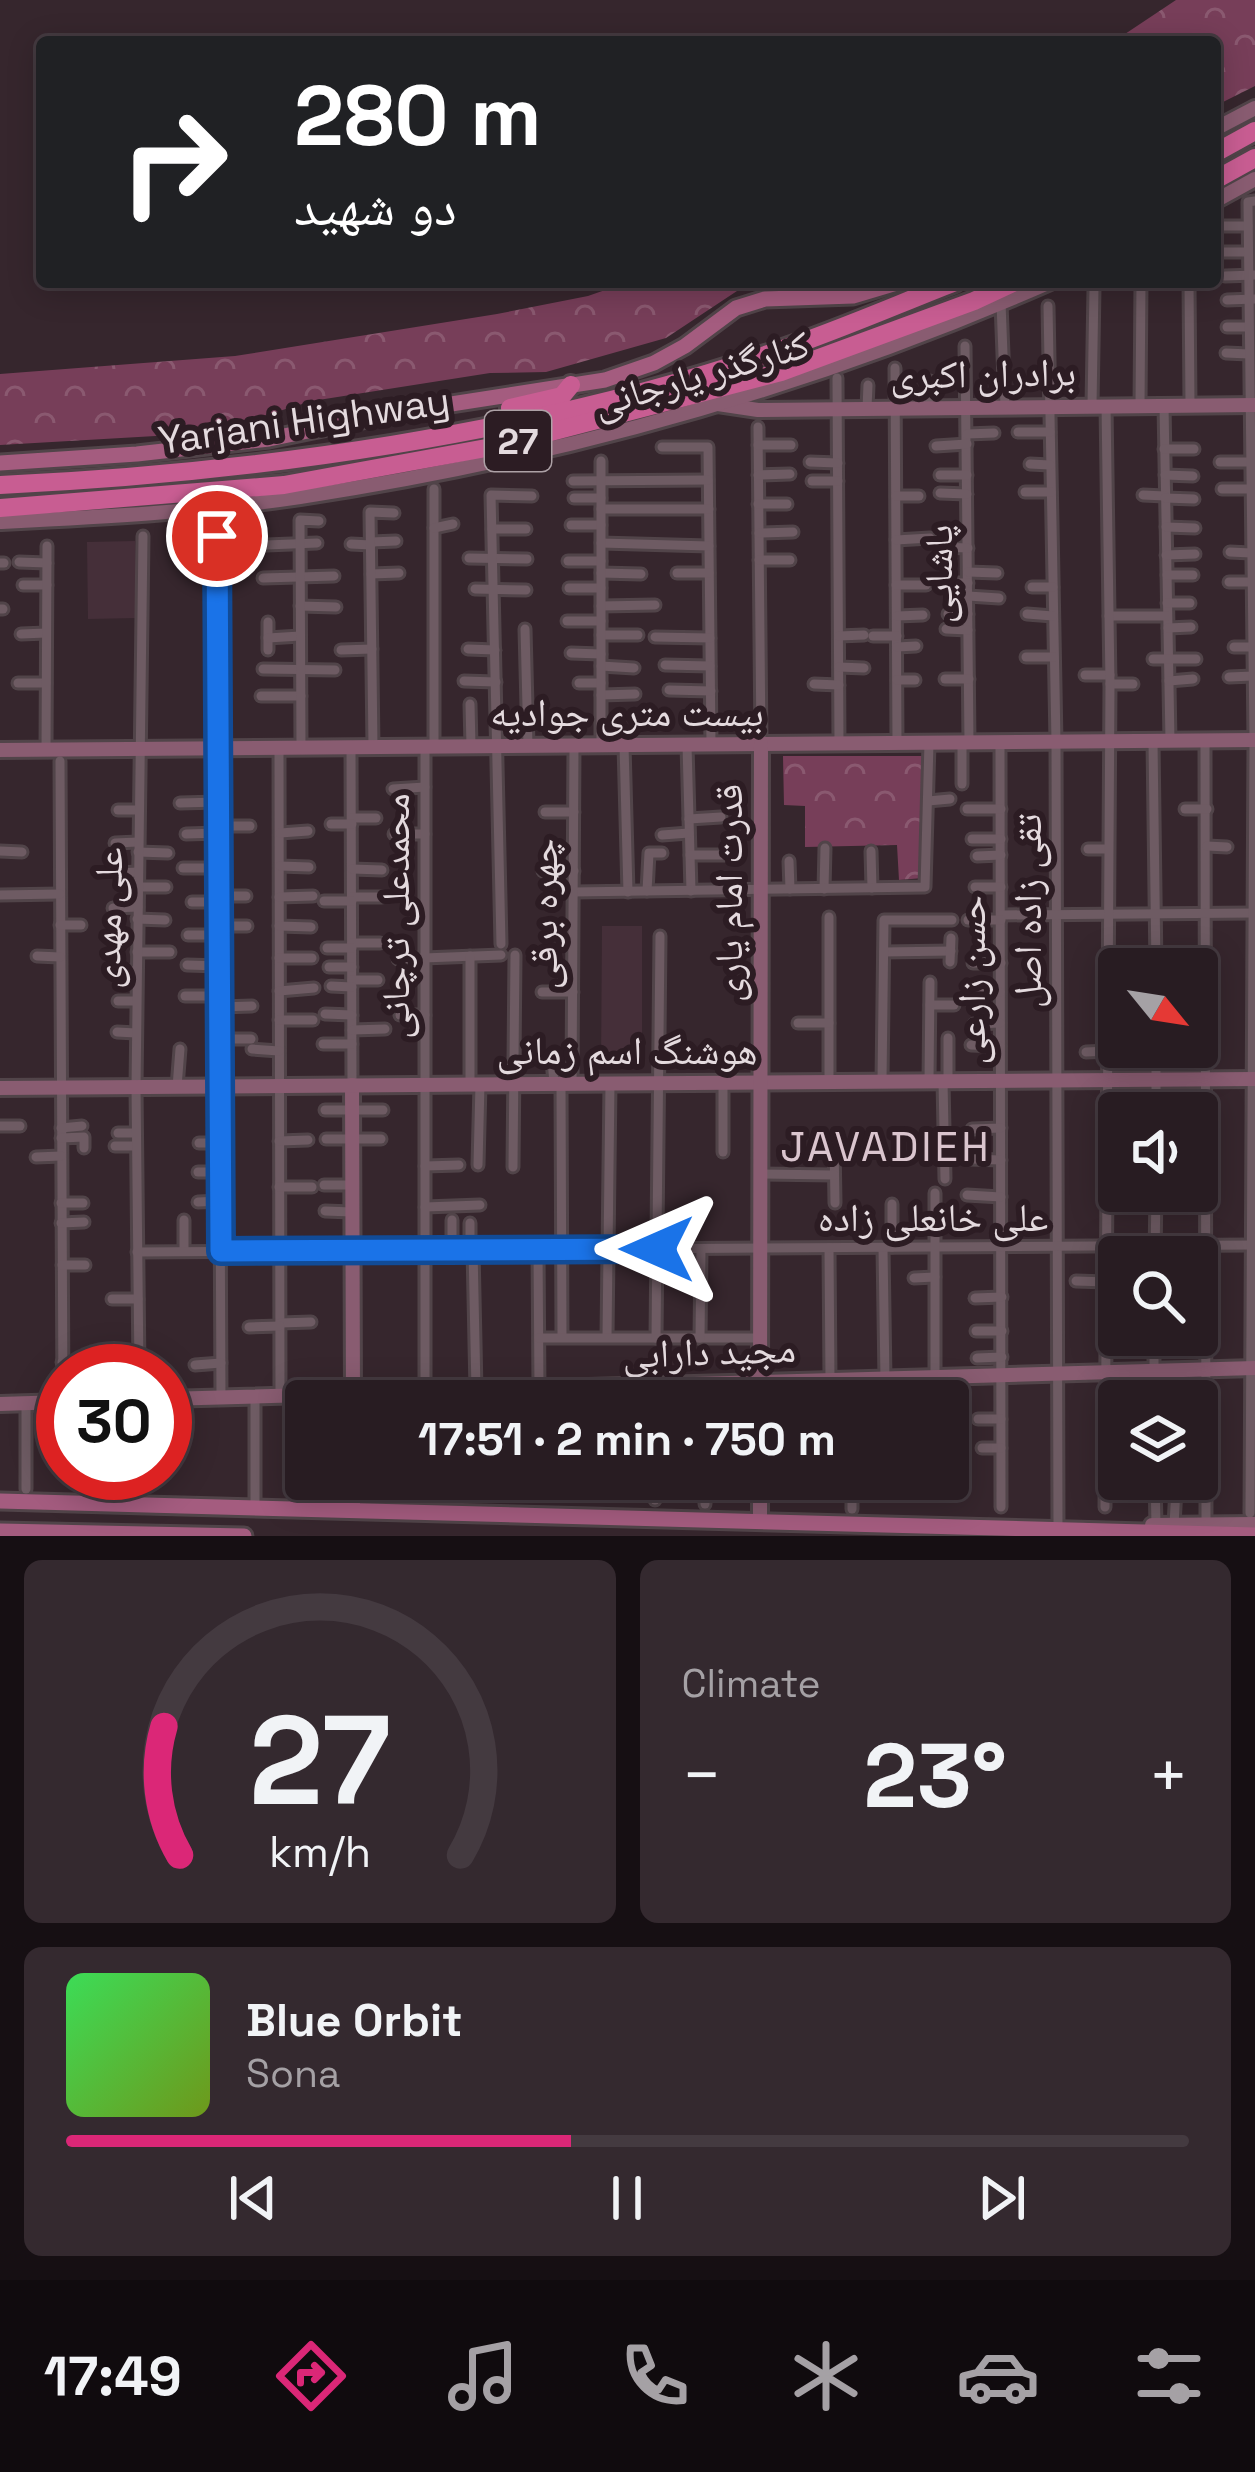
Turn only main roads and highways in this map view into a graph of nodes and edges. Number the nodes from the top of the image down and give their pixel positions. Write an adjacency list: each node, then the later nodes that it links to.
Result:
1 (1249, 134): 2 (highway)
2 (1221, 150)
3 (1255, 158): 4 (highway)
4 (1221, 177)
5 (880, 288): 8 (main road, کنارگذر یارجانی)
6 (940, 288): 9 (highway, Yarjani Highway / 27)
7 (1002, 288): 11 (highway, Yarjani Highway / 27)
8 (571, 385): 9 (highway); 10 (main road, کنارگذر یارجانی)
9 (429, 437): 12 (highway, Yarjani Highway / 27)
10 (0, 464)
11 (307, 481): 13 (highway); 14 (highway, Yarjani Highway / 27)
12 (0, 485)
13 (342, 490)
14 (0, 508)
15 (0, 1501): 17 (main road)
16 (0, 1531): 18 (main road)
17 (1255, 1535)
18 (244, 1536)

